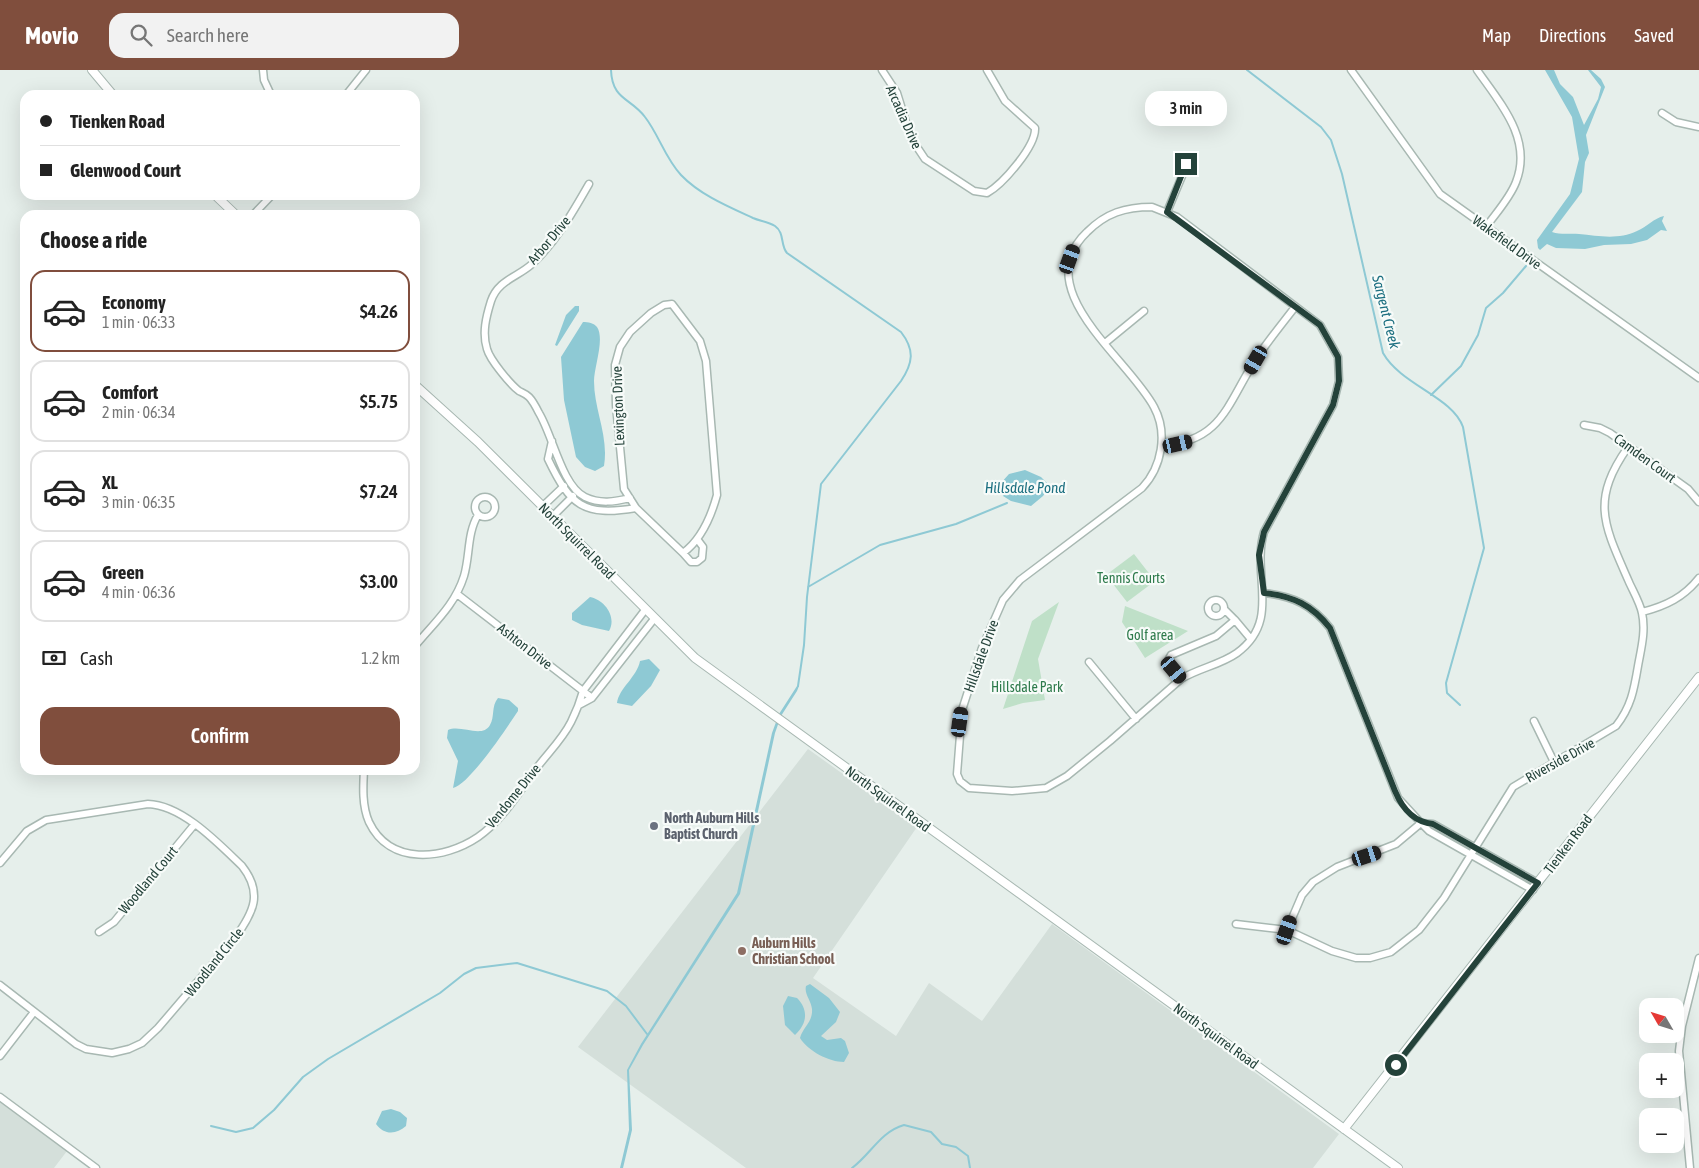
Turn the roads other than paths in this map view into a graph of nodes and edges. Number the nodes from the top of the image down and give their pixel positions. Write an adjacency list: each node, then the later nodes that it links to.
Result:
1 (92, 70): 8 (street)
2 (263, 70): 9 (street)
3 (366, 70): 10 (street)
4 (882, 70): 5 (street, Arcadia Drive)
5 (987, 70)
6 (1351, 70): 20 (street, Wakefield Drive)
7 (1477, 70): 20 (street)
8 (109, 90)
9 (269, 90)
10 (350, 90)
11 (1662, 112): 12 (street)
12 (1699, 127)
13 (1186, 164): 19 (street)
14 (589, 184): 27 (street, Arbor Drive)
15 (220, 200): 17 (street)
16 (267, 200): 18 (street)
17 (231, 210)
18 (258, 210)
19 (1167, 212): 21 (street, Hillsdale Drive); 23 (street, Hillsdale Drive)
20 (1486, 227): 24 (street, Wakefield Drive)
21 (1295, 307): 28 (street); 43 (street, Hillsdale Drive)
22 (1144, 312): 23 (street)
23 (1105, 343): 28 (street, Hillsdale Drive)
24 (1699, 378)
25 (420, 390): 36 (street, North Squirrel Road)
26 (1584, 425): 29 (street, Camden Court)
27 (553, 440): 30 (street, Arbor Drive); 31 (street)
28 (1163, 445): 60 (street, Hillsdale Drive)
29 (1628, 447): 35 (street, Camden Court); 47 (street, Riverside Drive)
30 (568, 482): 31 (street); 32 (street, Arbor Drive)
31 (562, 488): 33 (street); 36 (street)
32 (578, 491): 33 (street); 34 (street, Arbor Drive)
33 (572, 497): 37 (street); 39 (street)
34 (630, 498): 37 (street, Lexington Drive); 40 (street, Lexington Drive)
35 (1699, 502)
36 (543, 506): 39 (street, North Squirrel Road)
37 (636, 508): 41 (street, Lexington Drive)
38 (478, 515): 44 (street)
39 (553, 516): 46 (street, North Squirrel Road)
40 (697, 539): 41 (street, Lexington Drive); 41 (street)
41 (683, 553)
42 (1699, 578): 47 (street)
43 (1264, 593): 50 (street, Hillsdale Drive); 64 (street)
44 (457, 594): 51 (street); 57 (street, Ashton Drive)
45 (1224, 609): 49 (street)
46 (645, 610): 48 (street, North Squirrel Road); 52 (street, Vendome Drive)
47 (1642, 612): 62 (street, Riverside Drive)
48 (654, 619): 53 (street); 79 (street, North Squirrel Road)
49 (1235, 620): 50 (street); 56 (street)
50 (1250, 638): 56 (street, Hillsdale Drive)
51 (420, 640)
52 (612, 652): 53 (street); 57 (street, Vendome Drive)
53 (622, 659): 58 (street)
54 (1089, 662): 60 (street)
55 (1699, 677): 69 (street, Tienken Road)
56 (1181, 679): 60 (street, Hillsdale Drive)
57 (583, 690): 58 (street, Ashton Drive); 59 (street, Vendome Drive)
58 (592, 698): 59 (street)
59 (579, 705): 63 (street, Vendome Drive)
60 (1136, 719)
61 (1534, 721): 62 (street)
62 (1554, 762): 66 (street, Riverside Drive)
63 (364, 775)
64 (1421, 822): 66 (street); 67 (street); 72 (street)
65 (194, 825): 68 (street, Woodland Circle); 73 (street, Woodland Court); 76 (street, Woodland Circle)
66 (1476, 848): 67 (street, Riverside Drive); 69 (street)
67 (1472, 855): 70 (street); 72 (street, Riverside Drive)
68 (0, 863)
69 (1538, 883): 70 (street, Tienken Road)
70 (1533, 890): 79 (street, Tienken Road)
71 (1236, 924): 72 (street, Riverside Drive)
72 (1287, 930)
73 (99, 932)
74 (1699, 958): 82 (street)
75 (0, 985): 76 (street, Woodland Circle)
76 (34, 1012): 77 (street)
77 (0, 1056)
78 (0, 1097): 80 (street)
79 (1344, 1129): 81 (street, North Squirrel Road)
80 (96, 1168)
81 (1398, 1168)
82 (1690, 1168)

